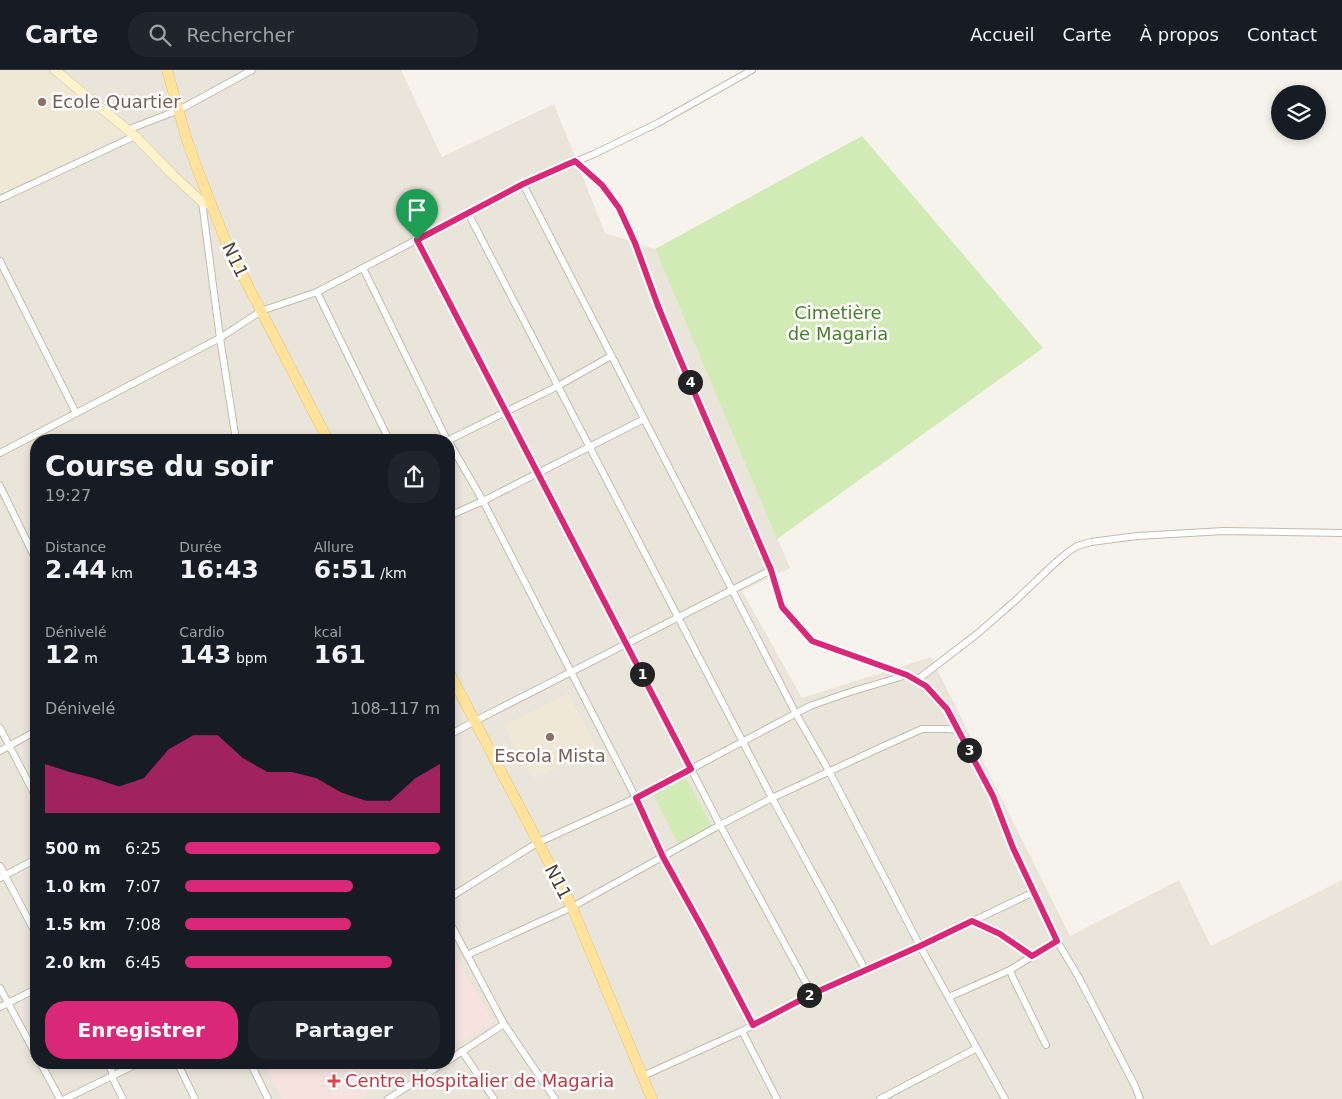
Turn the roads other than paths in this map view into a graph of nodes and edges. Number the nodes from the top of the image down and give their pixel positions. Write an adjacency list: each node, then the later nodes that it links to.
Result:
1 (55, 70): 6 (main road)
2 (167, 70): 5 (main road, N11)
3 (252, 70): 5 (street)
4 (752, 70): 7 (street)
5 (179, 110): 6 (street); 10 (main road, N11)
6 (131, 133): 9 (street); 10 (main road)
7 (575, 161): 8 (street); 39 (street)
8 (523, 184): 11 (street); 18 (street)
9 (0, 199)
10 (207, 204): 16 (main road, N11); 17 (street)
11 (468, 213): 12 (street); 19 (street)
12 (417, 240): 14 (street); 20 (street)
13 (0, 261): 21 (street)
14 (363, 268): 15 (street); 27 (street)
15 (317, 292): 16 (street); 26 (street)
16 (261, 312): 17 (street); 25 (main road, N11)
17 (220, 338): 21 (street); 24 (street)
18 (611, 356): 19 (street); 22 (street)
19 (558, 386): 20 (street); 30 (street)
20 (506, 411): 29 (street); 33 (street)
21 (76, 413): 23 (street)
22 (644, 418): 30 (street); 40 (street)
23 (36, 434)
24 (235, 434)
25 (325, 434)
26 (385, 434)
27 (445, 434)
28 (30, 437): 31 (street)
29 (455, 437)
30 (589, 446): 33 (street); 41 (street)
31 (0, 453)
32 (455, 453): 35 (street)
33 (538, 473): 35 (street); 42 (street)
34 (0, 486): 38 (street)
35 (483, 501): 36 (street); 43 (street)
36 (455, 513)
37 (1342, 533): 45 (street)
38 (30, 548)
39 (771, 570): 40 (street); 44 (street)
40 (732, 590): 41 (street); 47 (street)
41 (678, 618): 42 (street); 53 (street)
42 (626, 644): 43 (street); 56 (street)
43 (571, 672): 48 (street); 59 (street)
44 (907, 675): 45 (street); 47 (street)
45 (917, 680): 50 (street)
46 (455, 683): 48 (main road, N11)
47 (796, 714): 53 (street); 57 (street)
48 (475, 721): 51 (street); 62 (main road, N11)
49 (0, 728): 54 (street)
50 (958, 730): 57 (street); 67 (street)
51 (455, 733)
52 (30, 734): 54 (street)
53 (743, 742): 56 (street); 60 (street)
54 (9, 746): 55 (street); 58 (street)
55 (0, 750)
56 (691, 769): 59 (street); 61 (street)
57 (829, 771): 60 (street); 74 (street)
58 (30, 786)
59 (636, 798): 62 (street); 63 (street)
60 (772, 798): 61 (street); 77 (street)
61 (720, 825): 63 (street); 81 (street)
62 (537, 843): 68 (street); 69 (main road, N11)
63 (663, 857): 69 (street); 86 (street)
64 (30, 862): 66 (street)
65 (0, 866): 66 (street)
66 (3, 877): 71 (street)
67 (1034, 892): 70 (street); 73 (street)
68 (455, 894)
69 (572, 907): 75 (street); 99 (main road, N11)
70 (972, 921): 74 (street); 76 (street)
71 (30, 924)
72 (455, 932): 75 (street)
73 (1057, 941): 76 (street); 113 (street)
74 (920, 946): 77 (street); 82 (street)
75 (467, 955): 85 (street)
76 (1032, 956): 78 (street)
77 (866, 970): 81 (street)
78 (1010, 970): 82 (street); 89 (street)
79 (0, 988): 83 (street)
80 (30, 992): 83 (street)
81 (812, 994): 86 (street)
82 (949, 997): 90 (street)
83 (8, 1003): 84 (street); 88 (street)
84 (0, 1007)
85 (504, 1024): 91 (street); 108 (street)
86 (753, 1025): 87 (street)
87 (742, 1031): 99 (street); 110 (street)
88 (30, 1045)
89 (1046, 1045)
90 (976, 1048): 111 (street); 112 (street)
91 (462, 1051): 92 (street); 107 (street)
92 (455, 1056)
93 (44, 1069): 101 (street)
94 (110, 1069): 100 (street)
95 (127, 1069): 100 (street)
96 (180, 1069): 104 (street)
97 (253, 1069): 105 (street)
98 (435, 1069): 106 (street)
99 (643, 1076): 109 (main road, N11)
100 (112, 1077): 102 (street); 103 (street)
101 (60, 1099)
102 (65, 1099)
103 (124, 1099)
104 (195, 1099)
105 (268, 1099)
106 (391, 1099)
107 (494, 1099)
108 (555, 1099)
109 (652, 1099)
110 (777, 1099)
111 (880, 1099)
112 (1005, 1099)
113 (1140, 1099)

